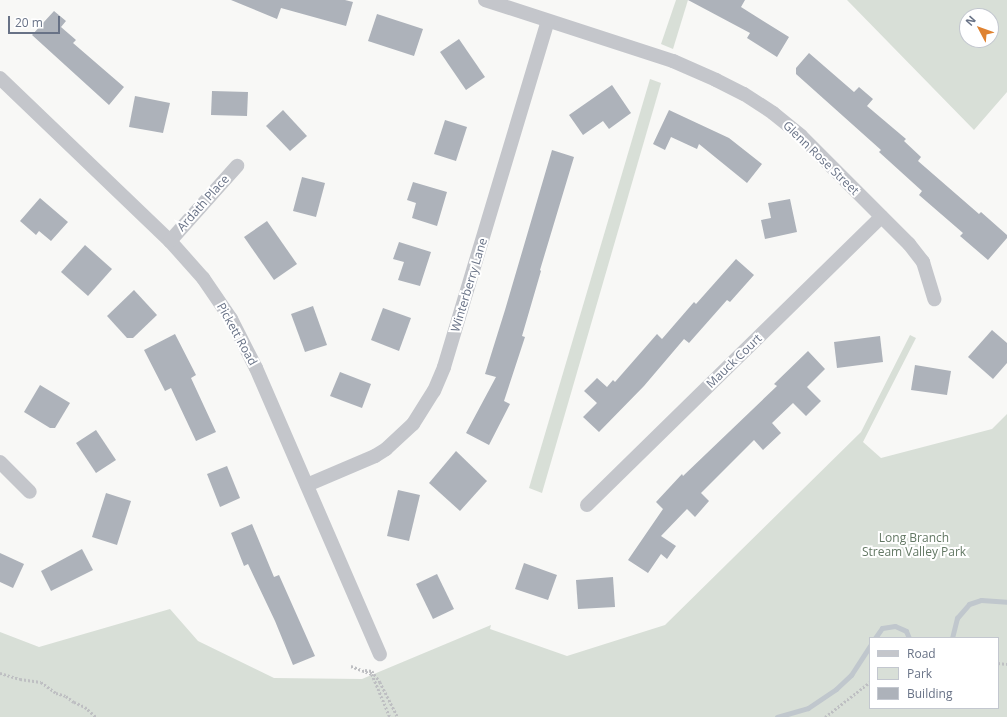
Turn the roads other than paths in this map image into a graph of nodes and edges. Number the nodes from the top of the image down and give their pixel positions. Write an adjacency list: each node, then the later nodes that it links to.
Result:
1 (485, 0): 2 (street, Glenn Rose Street)
2 (548, 21): 5 (street, Glenn Rose Street); 9 (street, Winterberry Lane)
3 (0, 78): 6 (street, Pickett Road)
4 (237, 166): 6 (street, Ardath Place)
5 (881, 216): 7 (street, Glenn Rose Street); 11 (street, Mauck Court)
6 (170, 241): 9 (street, Pickett Road)
7 (934, 299)
8 (0, 462): 10 (street)
9 (307, 485): 12 (street, Pickett Road)
10 (30, 492)
11 (587, 505)
12 (380, 654)

